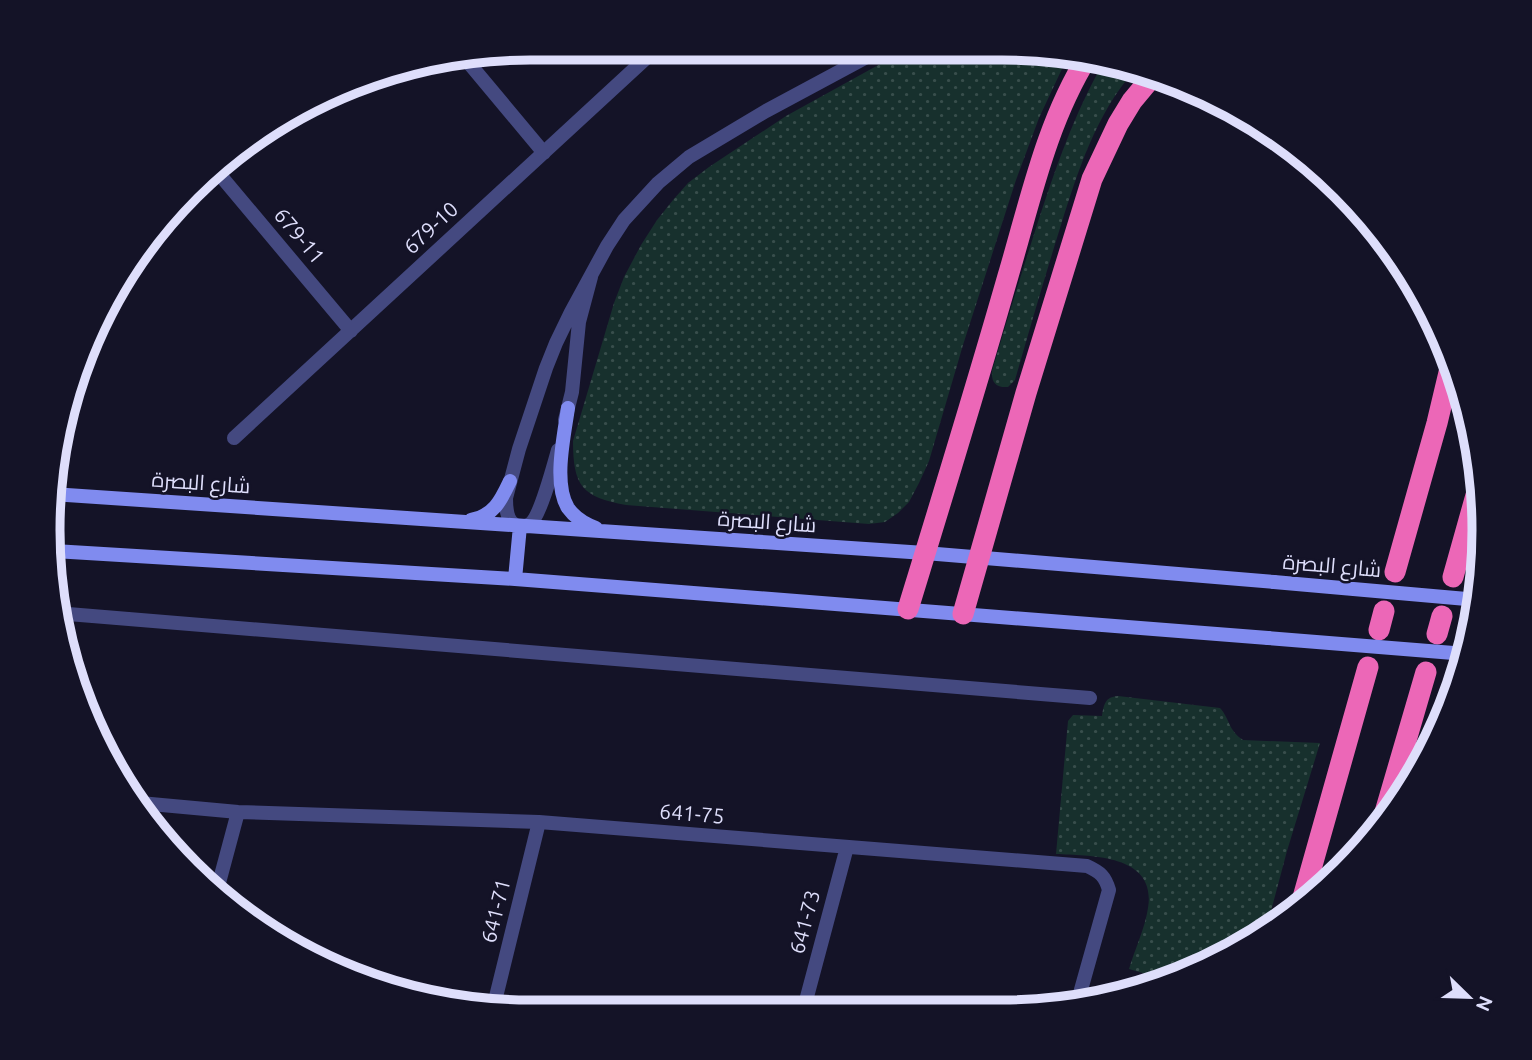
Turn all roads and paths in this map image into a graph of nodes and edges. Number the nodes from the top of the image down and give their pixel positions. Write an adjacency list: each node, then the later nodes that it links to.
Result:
1 (644, 60): 6 (street, 679-10)
2 (861, 60): 8 (street)
3 (470, 64): 6 (street)
4 (1082, 67): 21 (highway)
5 (1148, 83): 23 (highway)
6 (544, 153): 9 (street, 679-10)
7 (221, 176): 9 (street, 679-11)
8 (591, 277): 11 (street); 13 (street)
9 (351, 331): 12 (street, 679-10)
10 (1448, 378): 24 (highway)
11 (568, 408): 17 (street); 18 (main road)
12 (234, 438)
13 (510, 481): 16 (main road); 17 (street)
14 (61, 495): 16 (main road, شارع البصرة)
15 (1472, 510): 25 (highway)
16 (456, 522): 17 (main road, شارع البصرة)
17 (520, 526): 18 (main road, شارع البصرة); 26 (main road)
18 (614, 532): 21 (main road, شارع البصرة)
19 (61, 551): 20 (main road)
20 (81, 553): 22 (street); 26 (main road)
21 (925, 553): 23 (main road, شارع البصرة); 28 (highway)
22 (61, 557)
23 (979, 558): 27 (main road, شارع البصرة, bridge); 30 (highway)
24 (1395, 572)
25 (1453, 577)
26 (515, 579): 28 (main road)
27 (1467, 599)
28 (908, 609): 30 (main road)
29 (68, 613): 34 (street)
30 (963, 614): 31 (main road, bridge)
31 (1456, 653)
32 (1368, 667): 41 (highway)
33 (1426, 672): 35 (highway)
34 (1090, 698)
35 (1390, 795)
36 (148, 804): 37 (street, 641-75)
37 (238, 812): 38 (street, 641-75); 40 (street)
38 (540, 822): 39 (street, 641-75); 43 (street, 641-71)
39 (847, 847): 42 (street, 641-75); 44 (street, 641-73)
40 (219, 883)
41 (1304, 890)
42 (1080, 993)
43 (496, 999)
44 (806, 1000)

